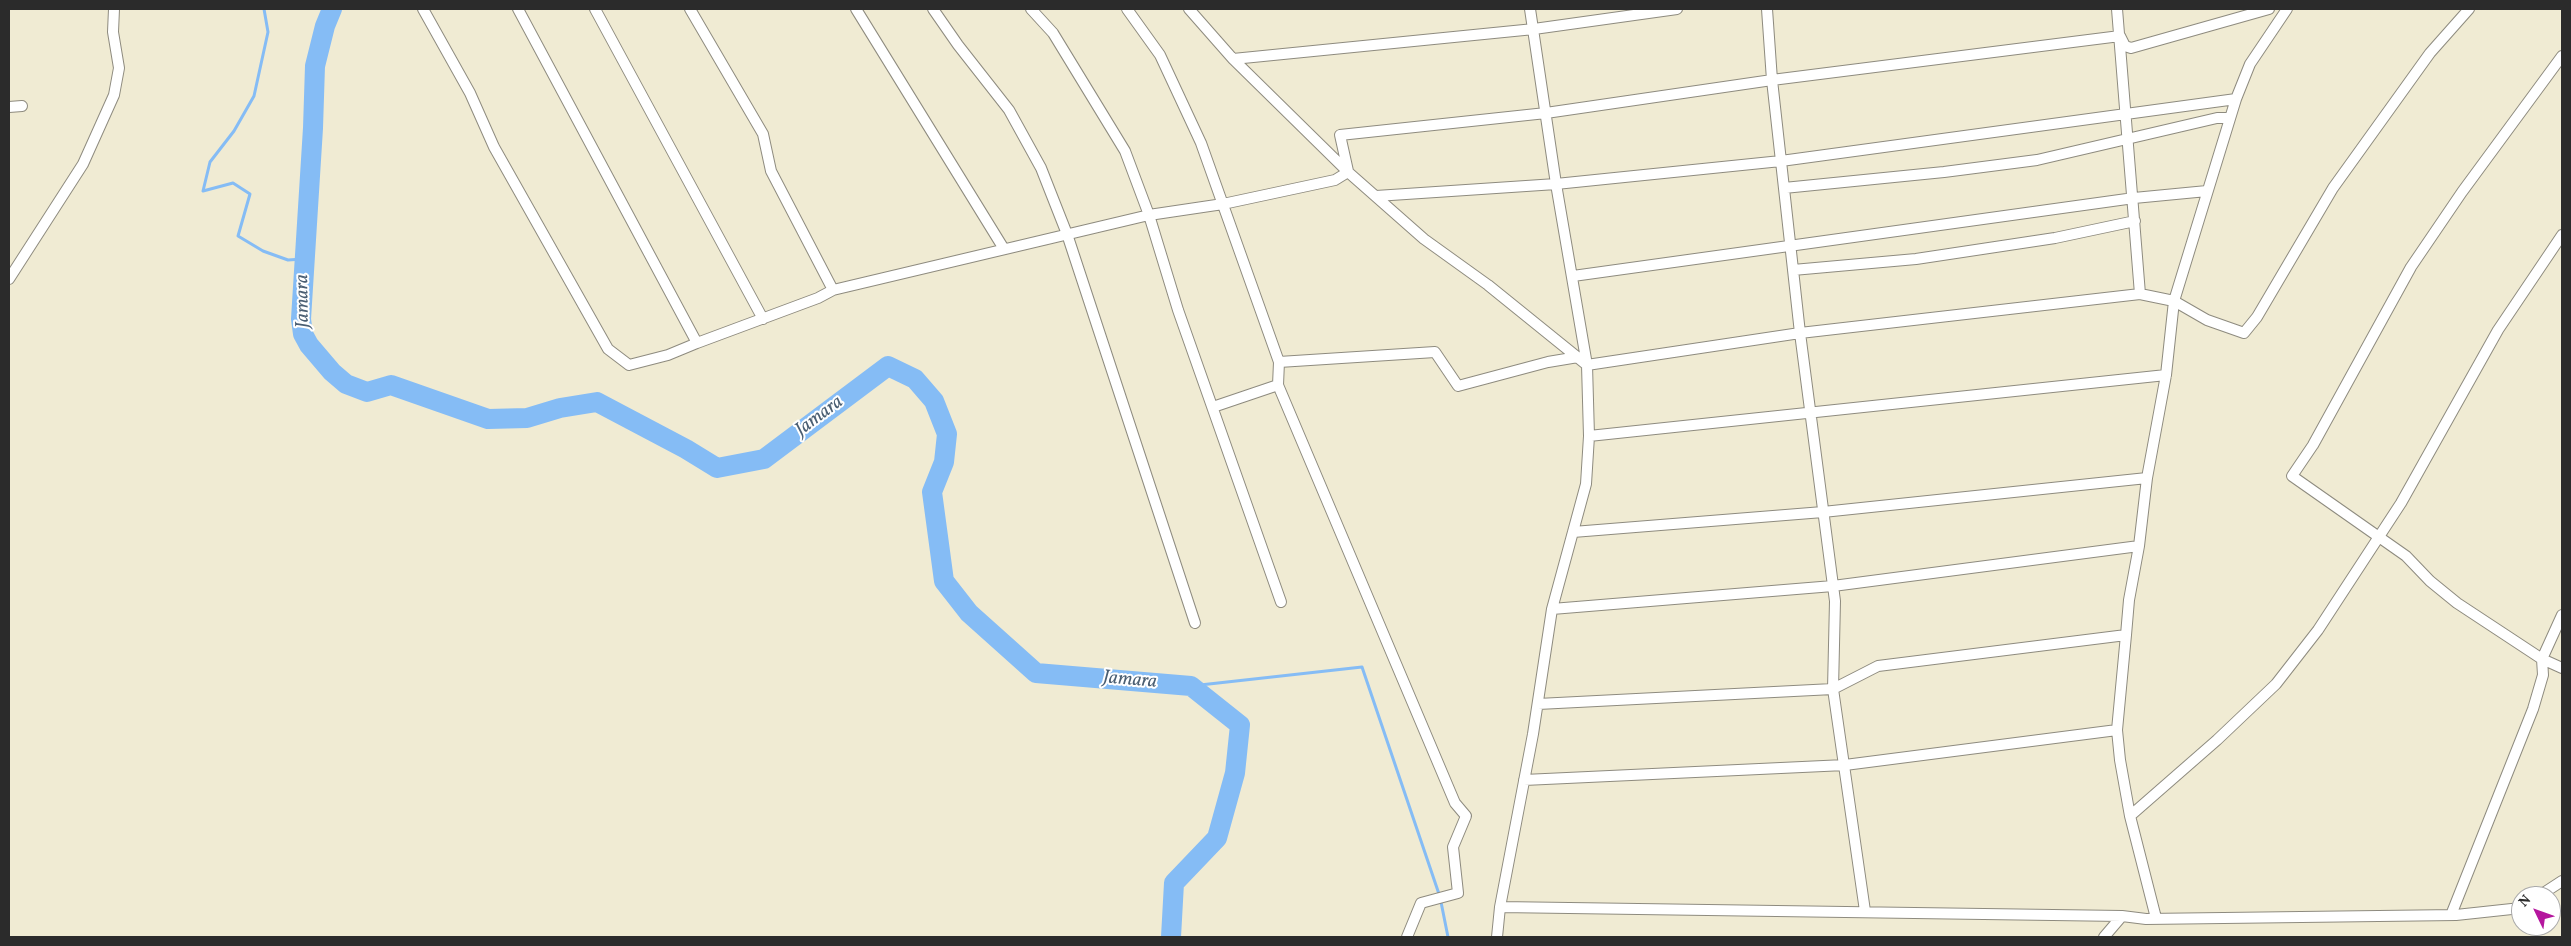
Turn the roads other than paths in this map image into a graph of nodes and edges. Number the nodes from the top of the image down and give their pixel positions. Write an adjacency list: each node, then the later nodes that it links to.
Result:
1 (114, 9): 47 (street)
2 (423, 9): 53 (street)
3 (518, 9): 53 (street)
4 (595, 9): 51 (street)
5 (690, 9): 48 (street)
6 (856, 9): 44 (street)
7 (933, 9): 41 (street)
8 (1031, 9): 39 (street)
9 (1127, 9): 38 (street)
10 (1189, 9): 21 (street)
11 (1530, 9): 18 (street)
12 (1677, 9): 18 (street)
13 (1767, 9): 23 (street)
14 (2117, 9): 19 (street)
15 (2269, 9): 19 (street)
16 (2288, 9): 24 (street)
17 (2468, 9): 50 (street)
18 (1534, 29): 21 (street); 28 (street)
19 (2120, 36): 23 (street); 27 (street)
20 (2562, 56): 22 (street)
21 (1233, 59): 32 (street)
22 (2559, 68): 65 (street)
23 (1772, 80): 28 (street); 31 (street)
24 (2236, 99): 27 (street); 29 (street)
25 (22, 106): 26 (street)
26 (9, 107)
27 (2124, 112): 30 (street); 31 (street)
28 (1546, 114): 32 (street); 33 (street)
29 (2230, 118): 30 (street); 35 (street)
30 (2128, 138): 34 (street); 37 (street)
31 (1781, 162): 33 (street); 34 (street)
32 (1348, 172): 36 (street); 38 (street)
33 (1556, 184): 36 (street); 46 (street)
34 (1784, 188): 43 (street)
35 (2207, 191): 37 (street); 50 (street)
36 (1376, 196): 54 (street)
37 (2134, 198): 40 (street); 43 (street)
38 (1223, 204): 39 (street); 55 (street)
39 (1149, 215): 41 (street); 59 (street)
40 (2135, 221): 45 (street); 49 (street)
41 (1067, 234): 44 (street); 71 (street)
42 (2562, 235): 65 (street)
43 (1790, 246): 45 (street); 46 (street)
44 (1004, 249): 48 (street)
45 (1793, 270): 52 (street)
46 (1574, 276): 56 (street)
47 (9, 279)
48 (833, 290): 51 (street)
49 (2140, 294): 50 (street); 52 (street)
50 (2174, 301): 57 (street)
51 (763, 319): 53 (street)
52 (1800, 333): 56 (street); 60 (street)
53 (697, 342)
54 (1578, 357): 55 (street); 56 (street)
55 (1279, 362): 58 (street)
56 (1588, 365): 61 (street)
57 (2166, 375): 60 (street); 62 (street)
58 (1278, 385): 59 (street); 87 (street)
59 (1213, 407): 68 (street)
60 (1809, 413): 61 (street); 63 (street)
61 (1589, 436): 64 (street)
62 (2147, 478): 63 (street); 66 (street)
63 (1823, 512): 64 (street); 67 (street)
64 (1573, 532): 69 (street)
65 (2378, 538): 73 (street); 80 (street)
66 (2139, 546): 67 (street); 72 (street)
67 (1833, 586): 69 (street); 75 (street)
68 (1281, 602)
69 (1552, 609): 76 (street)
70 (2562, 615): 73 (street)
71 (1195, 623)
72 (2126, 635): 75 (street); 77 (street)
73 (2542, 659): 74 (street); 84 (street)
74 (2562, 668)
75 (1833, 689): 76 (street); 78 (street)
76 (1538, 704): 79 (street)
77 (2117, 730): 78 (street); 80 (street)
78 (1844, 765): 79 (street); 83 (street)
79 (1524, 780): 81 (street)
80 (2130, 816): 86 (street)
81 (1500, 908): 83 (street); 88 (street)
82 (2511, 909): 84 (street)
83 (1865, 911): 85 (street)
84 (2451, 915): 86 (street)
85 (2122, 916): 86 (street); 89 (street)
86 (2156, 918)
87 (1407, 937)
88 (1497, 937)
89 (2104, 937)

